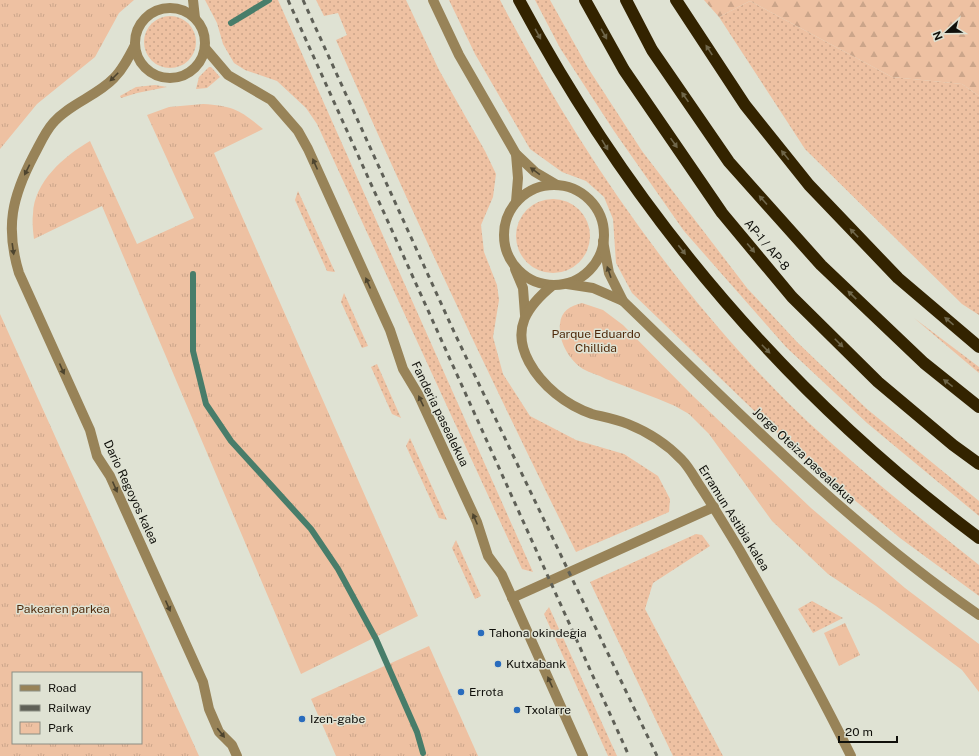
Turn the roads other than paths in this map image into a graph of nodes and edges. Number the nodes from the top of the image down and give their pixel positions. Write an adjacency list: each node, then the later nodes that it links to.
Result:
1 (165, 0): 8 (street)
2 (193, 0): 9 (street)
3 (433, 0): 12 (street)
4 (519, 0): 24 (highway, one-way to 24)
5 (585, 0): 22 (highway, AP-1 / AP-8, one-way to 22)
6 (626, 0): 21 (highway, one-way to 6)
7 (676, 0): 20 (highway, one-way to 7)
8 (158, 9): 9 (street); 10 (street)
9 (195, 18): 11 (street)
10 (135, 45): 11 (street); 27 (street, Dario Regoyos kalea, one-way to 27)
11 (205, 48): 25 (street, Fanderia pasealekua, one-way to 11)
12 (516, 154): 13 (street, one-way to 12); 14 (street)
13 (557, 185): 14 (street); 15 (street)
14 (516, 202): 16 (street)
15 (603, 241): 17 (street); 18 (street, Jorge Oteiza pasealekua, one-way to 15)
16 (512, 263): 17 (street); 19 (street, Erramun Astibia kalea)
17 (558, 284): 18 (street, Jorge Oteiza pasealekua); 19 (street, Erramun Astibia kalea)
18 (623, 301): 26 (street, Jorge Oteiza pasealekua)
19 (525, 315): 23 (street, Erramun Astibia kalea)
20 (979, 346)
21 (979, 407)
22 (979, 464)
23 (714, 507): 25 (street); 29 (street, Erramun Astibia kalea)
24 (979, 538)
25 (512, 598): 28 (street, Fanderia pasealekua, one-way to 25)
26 (979, 615)
27 (237, 756)
28 (584, 756)
29 (851, 756)

